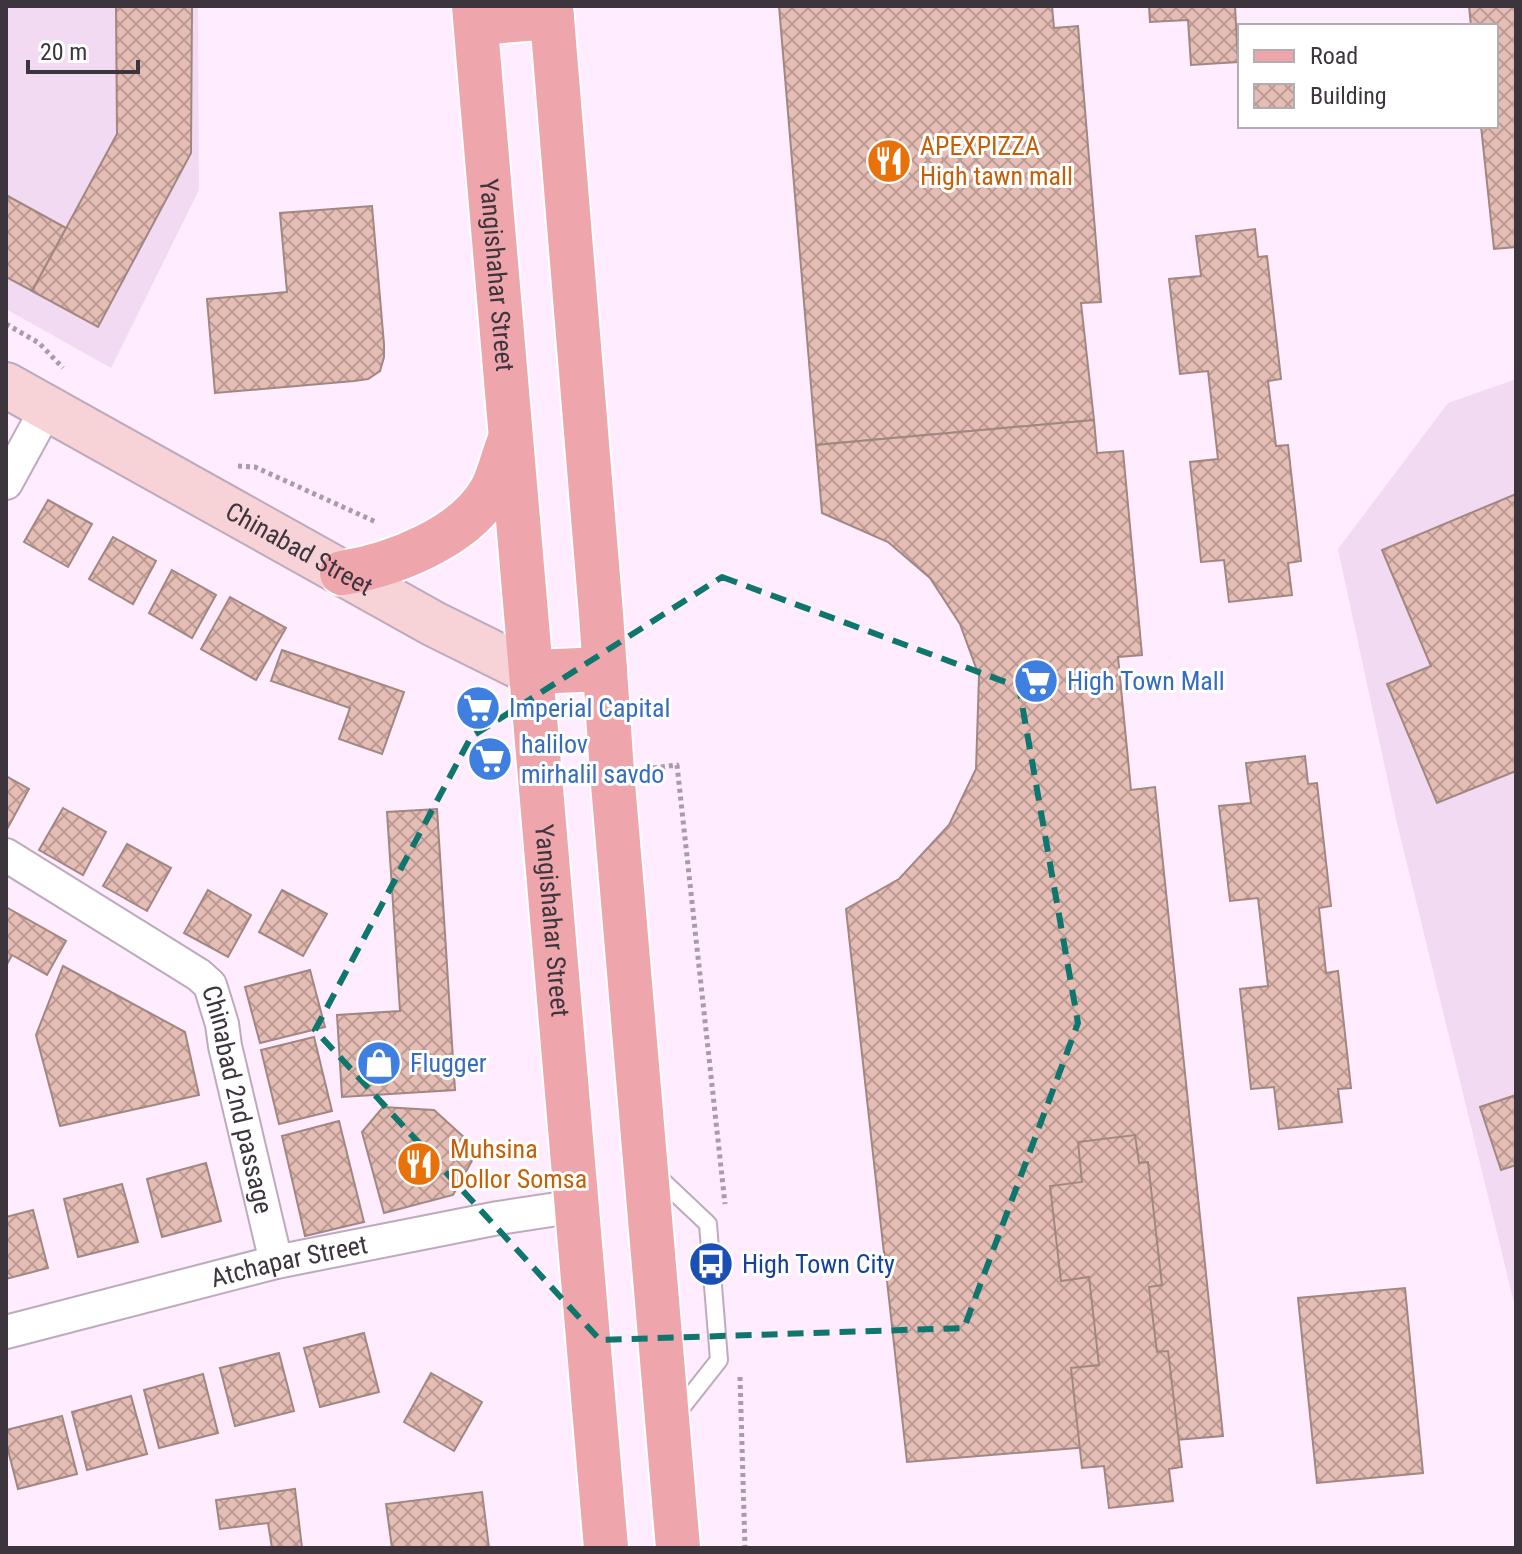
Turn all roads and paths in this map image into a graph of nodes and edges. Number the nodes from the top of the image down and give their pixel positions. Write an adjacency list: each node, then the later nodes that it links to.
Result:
1 (552, 12): 2 (main road); 11 (main road)
2 (475, 14): 6 (main road, Yangishahar Street)
3 (6, 324): 5 (path)
4 (6, 385): 5 (main road, Chinabad Street)
5 (56, 389): 8 (street); 10 (main road, Chinabad Street)
6 (511, 436): 9 (main road); 12 (main road, Yangishahar Street)
7 (235, 466): 9 (path)
8 (6, 483)
9 (423, 548): 10 (main road)
10 (342, 573): 12 (main road, Chinabad Street)
11 (605, 669): 12 (main road, Chinabad Street); 21 (main road)
12 (531, 672): 15 (main road, Yangishahar Street)
13 (650, 768): 16 (path)
14 (6, 855): 17 (street, Chinabad 2nd passage)
15 (577, 1206): 17 (street, Atchapar Street); 20 (main road, Yangishahar Street)
16 (725, 1212)
17 (276, 1262): 18 (street, Atchapar Street)
18 (6, 1332)
19 (739, 1362): 22 (path)
20 (606, 1548)
21 (678, 1548)
22 (745, 1548)

